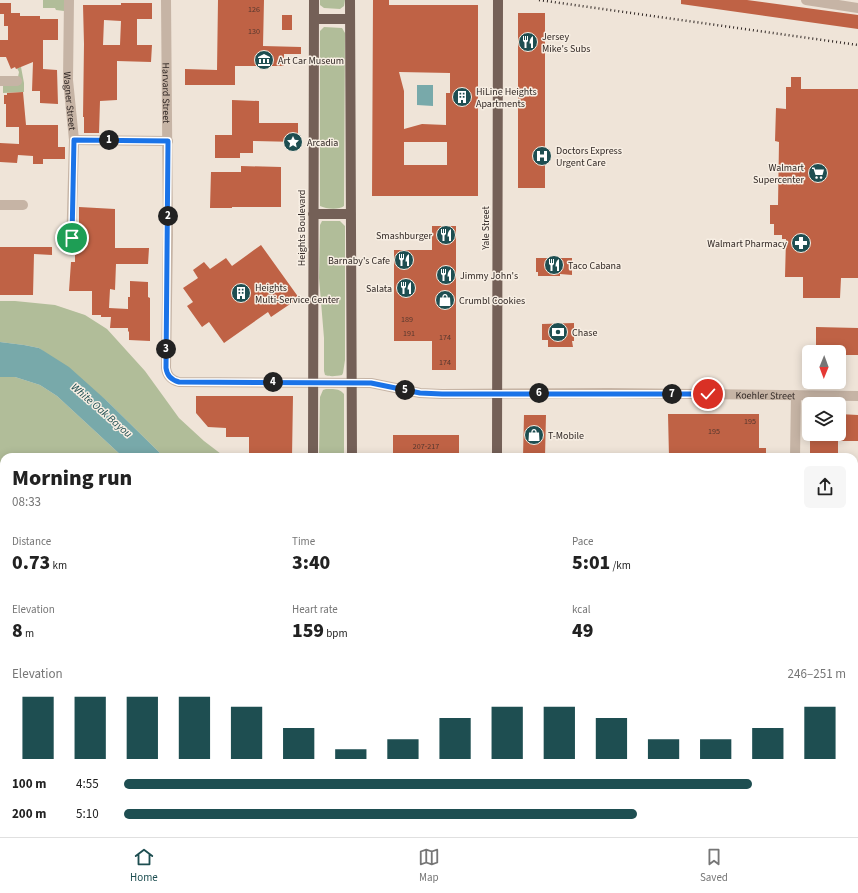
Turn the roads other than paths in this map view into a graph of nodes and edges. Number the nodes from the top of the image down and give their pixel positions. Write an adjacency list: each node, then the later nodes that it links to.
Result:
1 (69, 0): 13 (street, Wagner Street)
2 (166, 0): 14 (street, Harvard Street)
3 (314, 0): 9 (main road, Heights Boulevard)
4 (350, 0): 10 (main road)
5 (498, 0): 23 (main road, Yale Street)
6 (806, 0): 7 (street)
7 (846, 3): 8 (street)
8 (858, 8)
9 (314, 19): 10 (main road); 17 (main road, Heights Boulevard)
10 (350, 19): 18 (main road)
11 (0, 81): 12 (street)
12 (17, 81)
13 (74, 140): 14 (street); 19 (street, Wagner Street)
14 (168, 141): 20 (street, Harvard Street)
15 (0, 205): 16 (street)
16 (23, 205)
17 (313, 214): 18 (main road); 21 (main road, Heights Boulevard)
18 (351, 214): 22 (main road)
19 (72, 250)
20 (170, 378): 21 (street, Koehler Street)
21 (313, 382): 22 (street, Koehler Street); 26 (main road, Heights Boulevard)
22 (352, 382): 23 (street, Koehler Street); 27 (main road)
23 (497, 393): 24 (street, Koehler Street); 28 (main road, Yale Street)
24 (796, 395): 25 (street, Koehler Street); 29 (street)
25 (858, 396)
26 (313, 453)
27 (352, 453)
28 (497, 453)
29 (795, 453)

